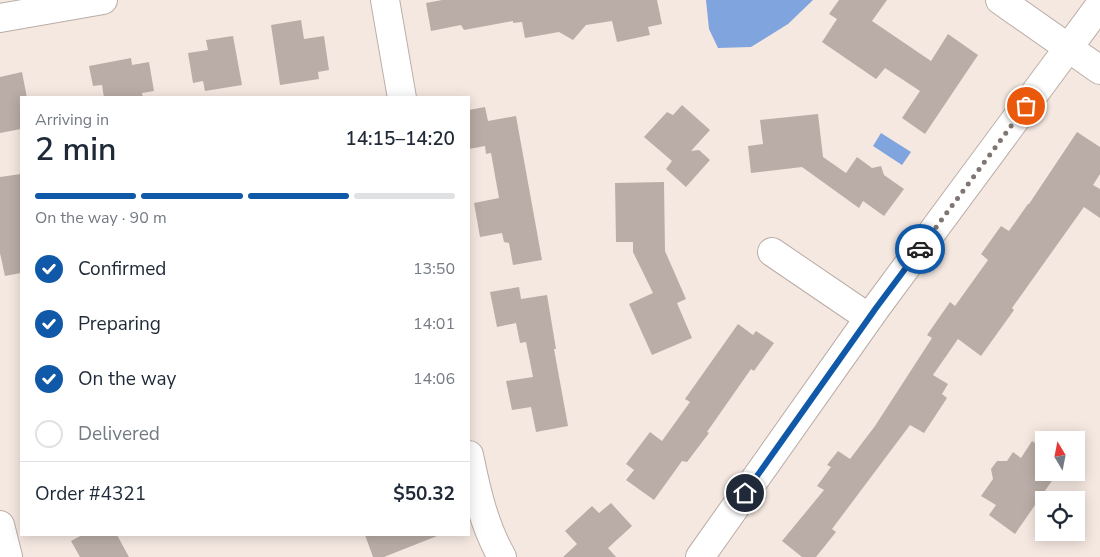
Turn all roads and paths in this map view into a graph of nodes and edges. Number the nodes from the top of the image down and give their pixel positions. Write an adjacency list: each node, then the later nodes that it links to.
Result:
1 (103, 0): 5 (street)
2 (385, 0): 8 (street)
3 (1000, 0): 6 (street)
4 (1100, 6): 6 (street)
5 (0, 18)
6 (1069, 47): 7 (street); 10 (street)
7 (1100, 70)
8 (402, 96)
9 (772, 252): 10 (street)
10 (869, 318): 15 (street)
11 (470, 460): 14 (street)
12 (0, 525): 13 (street)
13 (8, 557)
14 (502, 557)
15 (700, 557)

